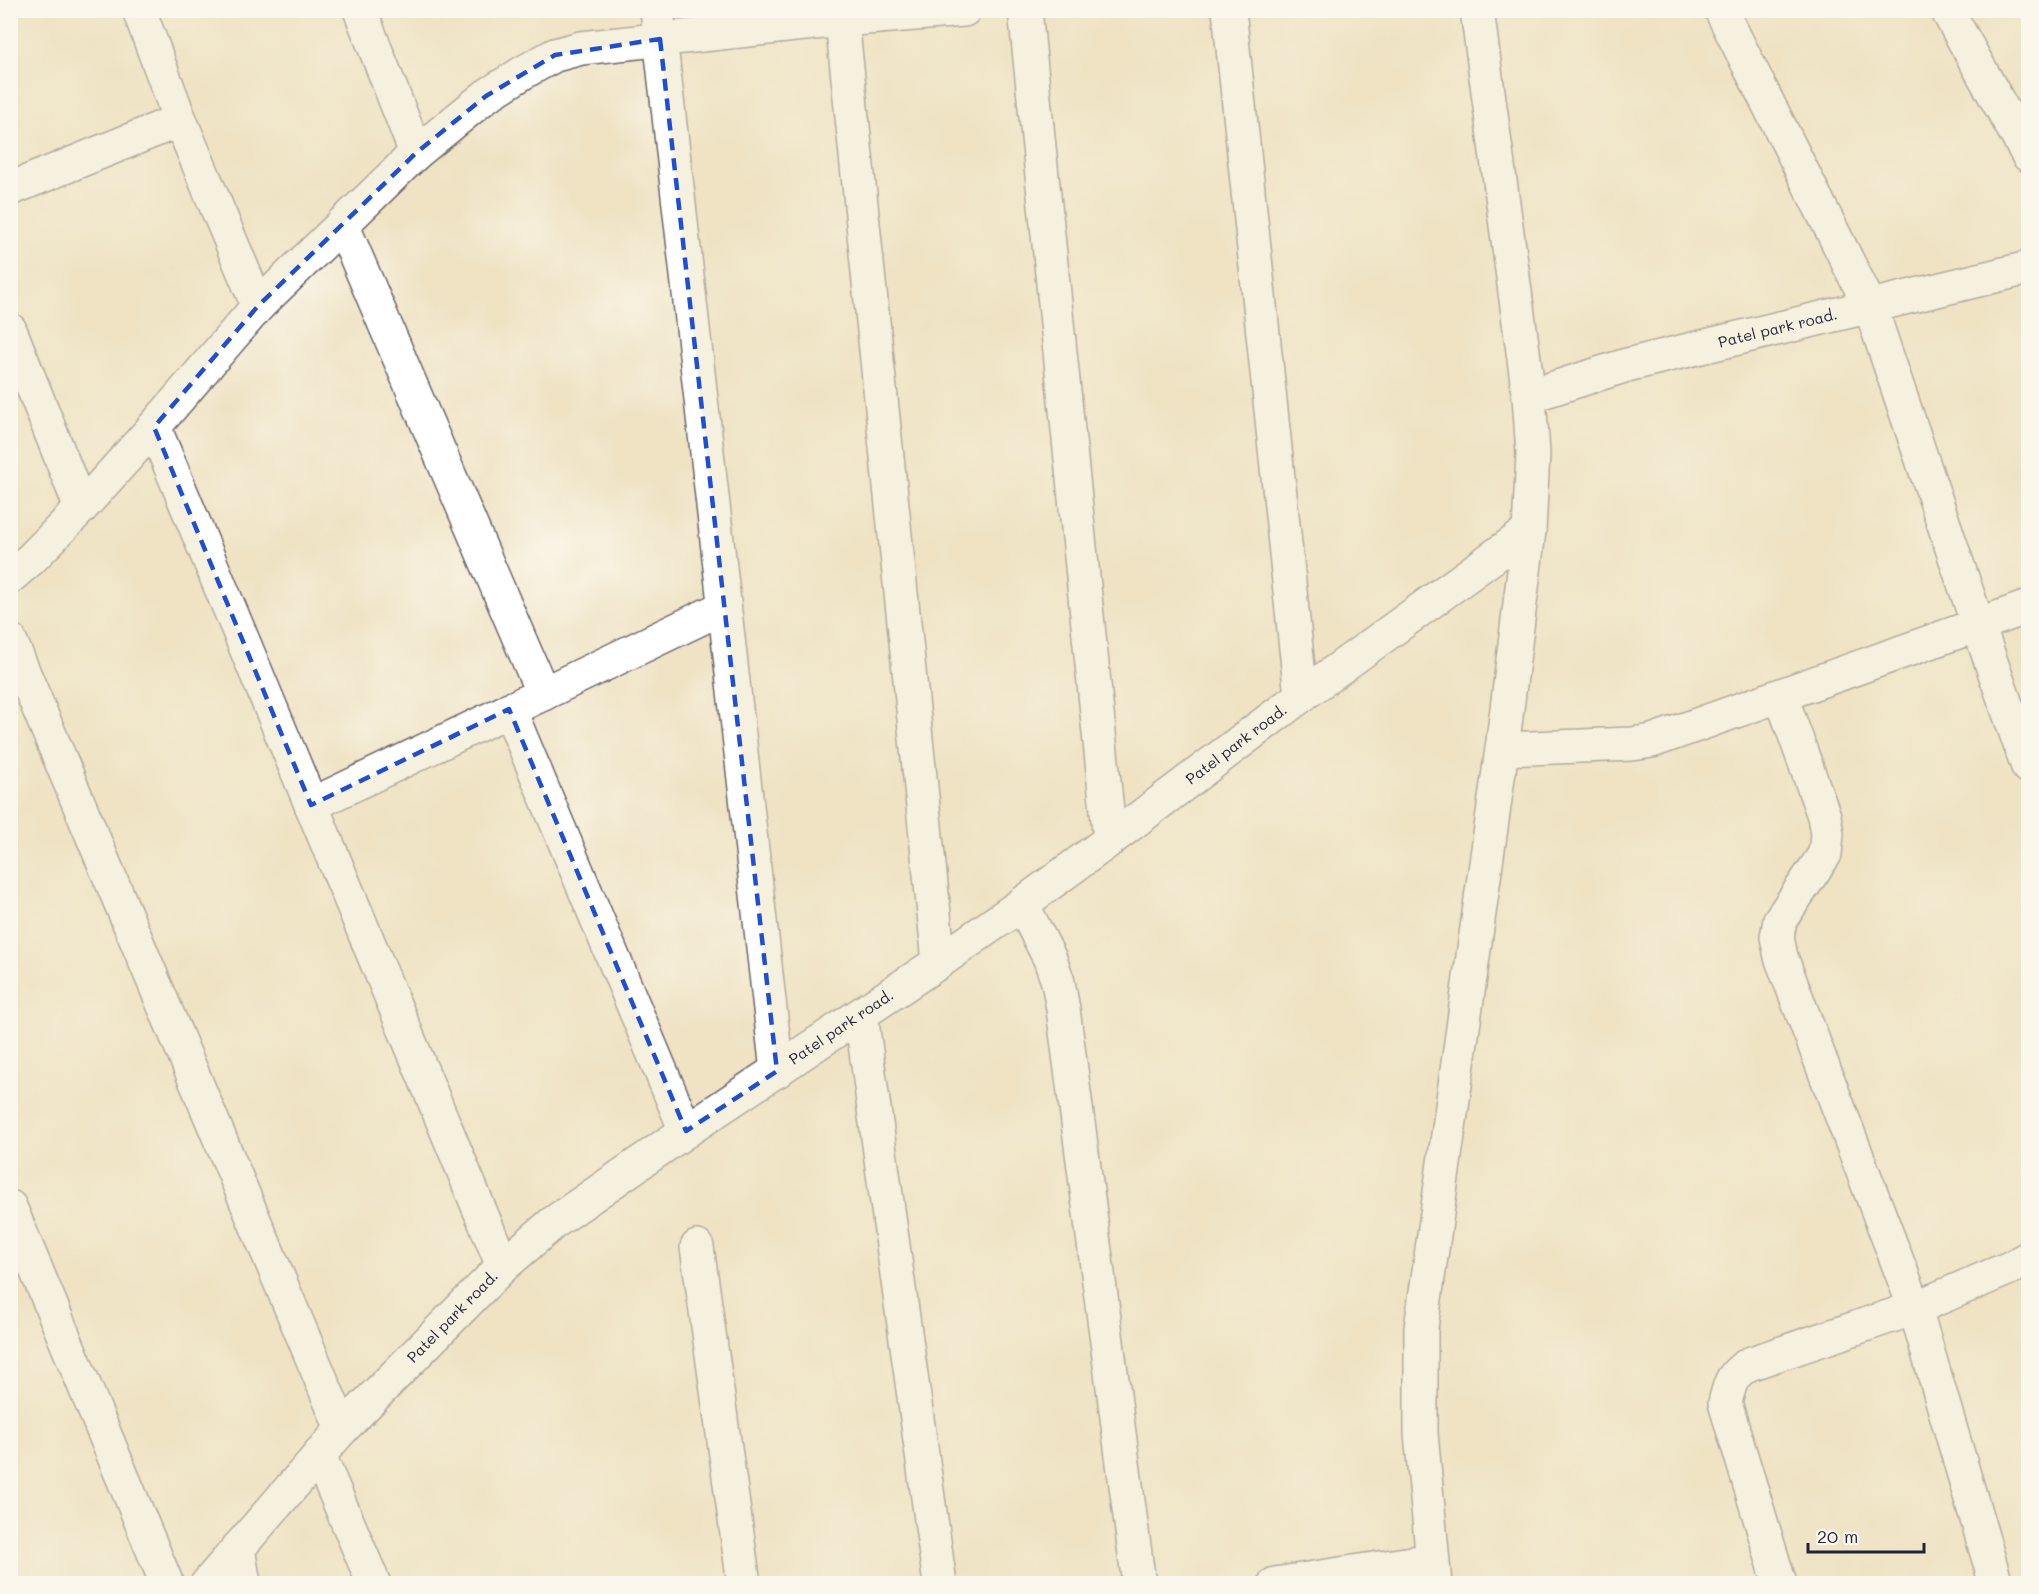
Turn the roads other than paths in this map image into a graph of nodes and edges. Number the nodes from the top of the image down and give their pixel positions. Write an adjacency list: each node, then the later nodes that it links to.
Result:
1 (139, 10): 11 (street)
2 (360, 10): 12 (street)
3 (964, 10): 9 (street)
4 (1025, 10): 36 (street)
5 (1229, 10): 30 (street)
6 (1477, 10): 20 (street)
7 (1721, 10): 18 (street)
8 (1947, 10): 13 (street)
9 (841, 15): 10 (street); 38 (street)
10 (658, 25): 12 (street); 25 (street)
11 (180, 120): 14 (street); 17 (street)
12 (416, 153): 15 (street)
13 (2028, 155)
14 (10, 189)
15 (342, 224): 17 (street); 29 (street)
16 (2028, 268): 18 (street, Patel park road.)
17 (258, 306): 21 (street)
18 (1870, 306): 20 (street, Patel park road.); 27 (street)
19 (10, 330): 22 (street)
20 (1529, 396): 23 (street)
21 (154, 427): 22 (street); 35 (street)
22 (81, 508): 24 (street)
23 (1529, 531): 30 (street, Patel park road.); 33 (street)
24 (10, 577)
25 (724, 607): 29 (street); 40 (street)
26 (2028, 607): 27 (street)
27 (1978, 625): 31 (street); 34 (street)
28 (10, 640): 47 (street)
29 (543, 694): 32 (street)
30 (1301, 696): 36 (street, Patel park road.)
31 (1781, 696): 33 (street); 46 (street)
32 (509, 709): 35 (street); 41 (street)
33 (1502, 749): 50 (street)
34 (2028, 766)
35 (311, 805): 45 (street)
36 (1110, 840): 37 (street, Patel park road.)
37 (1022, 904): 38 (street, Patel park road.); 57 (street)
38 (939, 962): 39 (street, Patel park road.)
39 (861, 1015): 40 (street, Patel park road.); 56 (street)
40 (777, 1071): 41 (street, Patel park road.)
41 (686, 1131): 45 (street, Patel park road.)
42 (10, 1207): 51 (street)
43 (697, 1247): 55 (street)
44 (2028, 1258): 46 (street)
45 (503, 1266): 47 (street, Patel park road.)
46 (1915, 1308): 59 (street); 60 (street)
47 (342, 1429): 48 (street, Patel park road.)
48 (319, 1455): 49 (street, Patel park road.); 54 (street)
49 (238, 1548): 52 (street, Patel park road.); 53 (street)
50 (1433, 1572): 58 (street)
51 (167, 1584)
52 (207, 1584)
53 (244, 1584)
54 (374, 1584)
55 (744, 1584)
56 (940, 1584)
57 (1139, 1584)
58 (1275, 1584)
59 (1780, 1584)
60 (1996, 1584)

